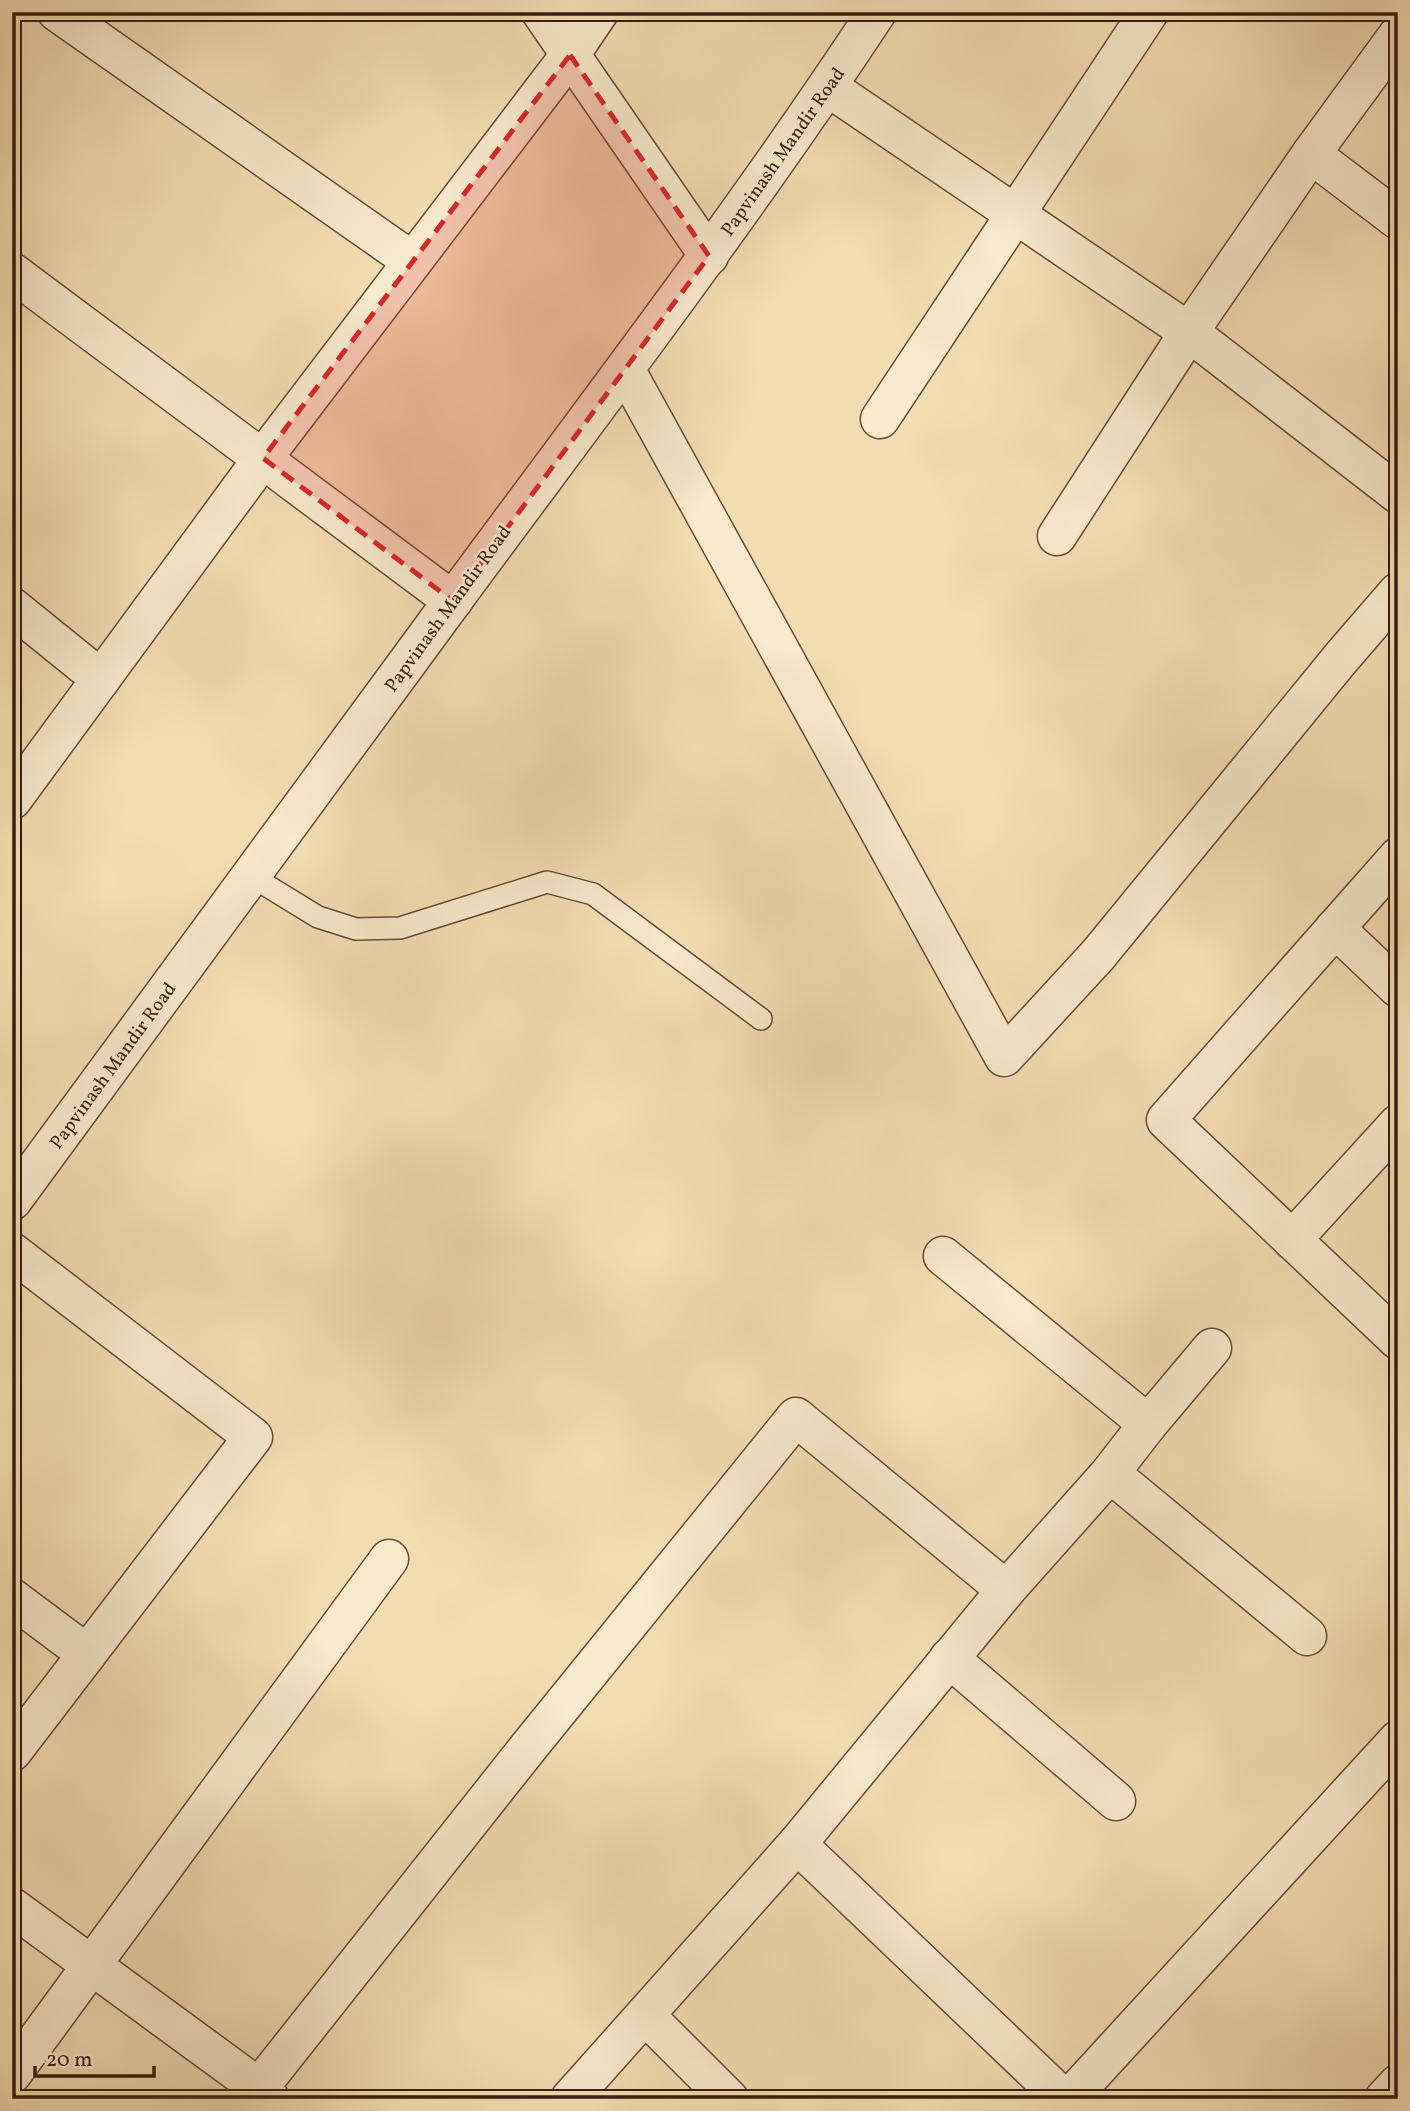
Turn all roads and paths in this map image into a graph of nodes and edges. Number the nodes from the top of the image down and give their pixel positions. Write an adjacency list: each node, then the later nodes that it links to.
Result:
1 (57, 12): 13 (street)
2 (541, 12): 7 (street)
3 (599, 12): 7 (street)
4 (877, 12): 8 (street, Papvinash Mandir Road)
5 (1149, 12): 10 (street)
6 (1398, 35): 9 (street)
7 (570, 55): 12 (street); 13 (street)
8 (828, 87): 10 (street); 12 (street, Papvinash Mandir Road)
9 (1311, 154): 11 (street); 15 (street)
10 (1015, 214): 15 (street); 17 (street)
11 (1398, 220)
12 (709, 257): 16 (street, Papvinash Mandir Road)
13 (412, 261): 18 (street)
14 (12, 272): 18 (street)
15 (1189, 332): 19 (street); 20 (street)
16 (625, 369): 21 (street); 22 (street, Papvinash Mandir Road)
17 (880, 419)
18 (262, 458): 22 (street); 24 (street)
19 (1398, 494)
20 (1057, 536)
21 (1398, 592)
22 (453, 601): 27 (street, Papvinash Mandir Road)
23 (12, 607): 24 (street)
24 (101, 679): 25 (street)
25 (12, 800)
26 (1398, 857): 28 (street)
27 (251, 876): 30 (lane); 32 (street, Papvinash Mandir Road)
28 (1335, 928): 29 (street); 33 (street)
29 (1398, 988)
30 (761, 1019)
31 (1398, 1124): 33 (street)
32 (12, 1201)
33 (1292, 1240): 36 (street)
34 (12, 1252): 44 (street)
35 (943, 1256): 38 (street)
36 (1398, 1340)
37 (1212, 1348): 38 (street)
38 (1148, 1424): 39 (street)
39 (1110, 1473): 41 (street); 43 (street)
40 (389, 1559): 51 (street)
41 (1006, 1590): 45 (street); 55 (street)
42 (12, 1598): 44 (street)
43 (1307, 1636)
44 (87, 1654): 47 (street)
45 (950, 1658): 48 (street); 49 (street)
46 (1398, 1740): 58 (street)
47 (12, 1752)
48 (1116, 1801)
49 (797, 1844): 52 (street); 58 (street)
50 (12, 1907): 51 (street)
51 (92, 1965): 53 (street); 55 (street)
52 (645, 2015): 56 (street); 57 (street)
53 (12, 2074)
54 (1398, 2084): 59 (street)
55 (259, 2095)
56 (570, 2099)
57 (729, 2099)
58 (1067, 2099)
59 (1384, 2099)

